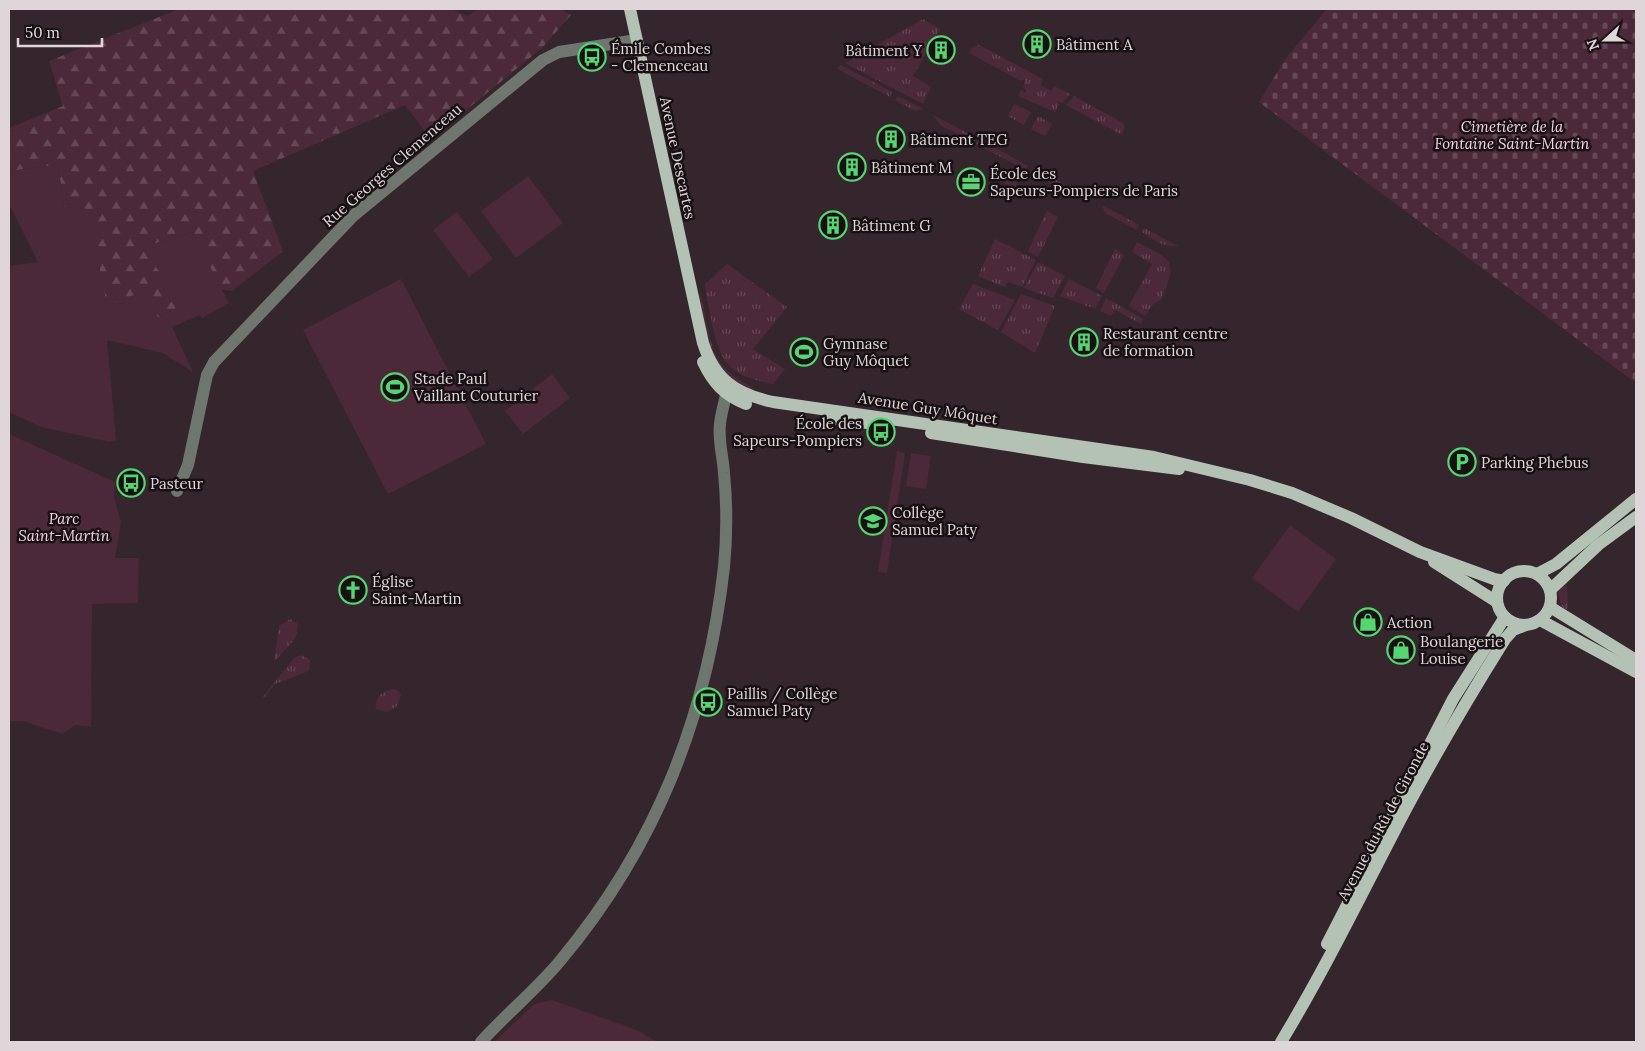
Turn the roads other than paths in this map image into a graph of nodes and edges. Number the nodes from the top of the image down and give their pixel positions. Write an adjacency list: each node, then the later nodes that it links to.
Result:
1 (630, 9): 2 (main road, Avenue Descartes)
2 (637, 40): 3 (main road, Avenue Descartes); 8 (street, Rue Georges Clemenceau)
3 (695, 313): 4 (main road, Avenue Guy Môquet); 6 (main road)
4 (723, 379): 5 (main road, Avenue Guy Môquet); 6 (main road)
5 (741, 393): 6 (main road); 7 (main road, Avenue Guy Môquet)
6 (726, 395): 7 (main road, Avenue Guy Môquet); 22 (street)
7 (1205, 471): 11 (main road, Avenue Guy Môquet)
8 (177, 491)
9 (1636, 499): 12 (main road)
10 (1636, 517): 14 (main road)
11 (1420, 552): 13 (main road, Avenue Guy Môquet); 15 (main road, Avenue Guy Môquet)
12 (1538, 574): 13 (main road); 14 (main road)
13 (1504, 580): 15 (main road)
14 (1550, 590): 16 (main road)
15 (1497, 602): 17 (main road)
16 (1550, 607): 18 (main road); 20 (main road)
17 (1505, 617): 19 (main road); 23 (main road, Avenue du Rû de Gironde)
18 (1540, 620): 19 (main road); 21 (main road)
19 (1526, 625): 24 (main road, Avenue du Rû de Gironde)
20 (1636, 660)
21 (1636, 672)
22 (481, 1042)
23 (1272, 1042)
24 (1281, 1042)

